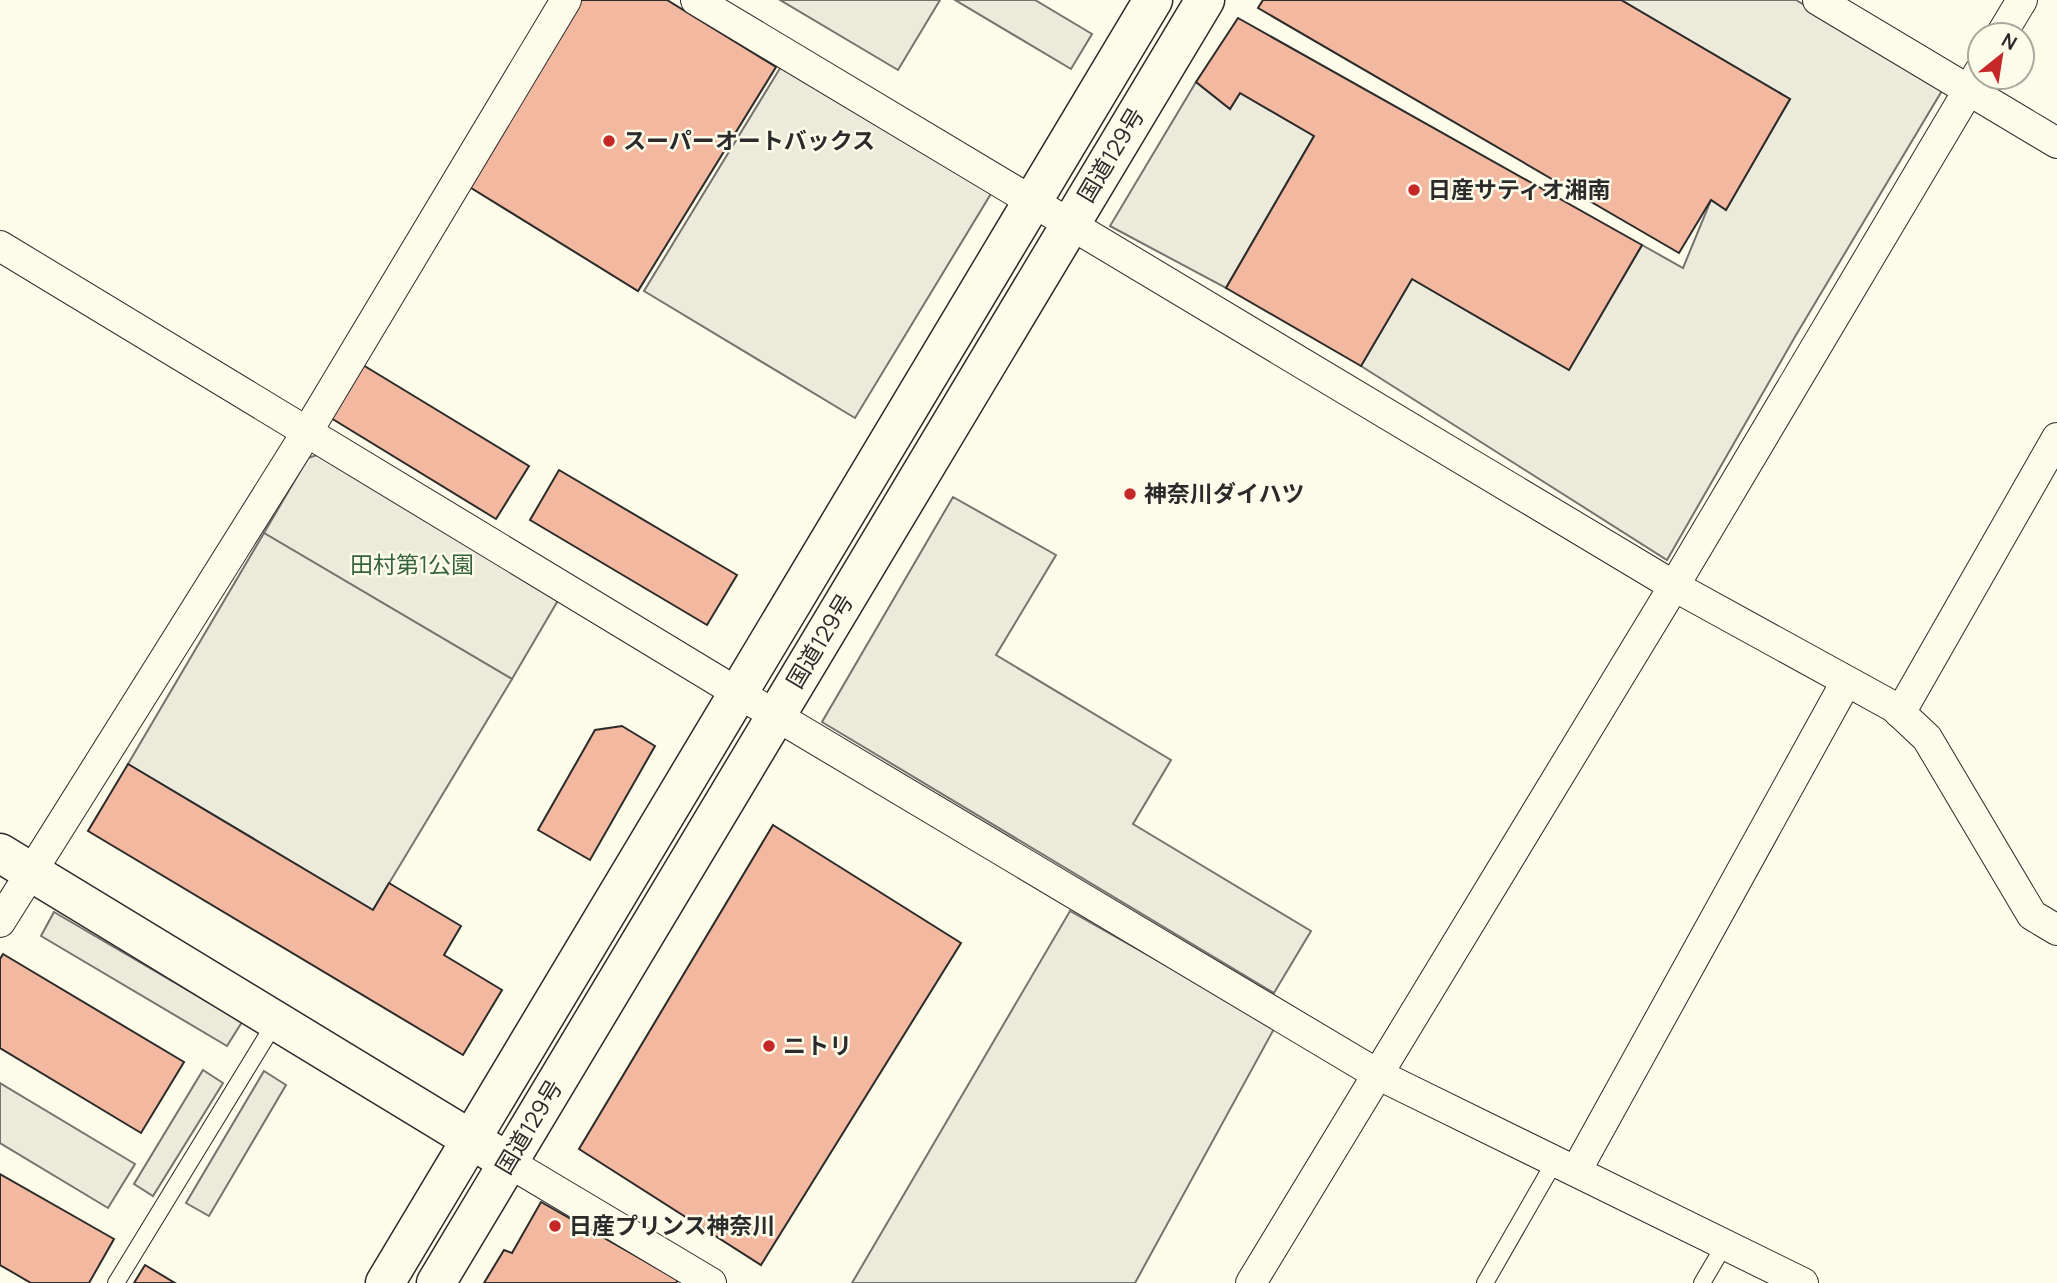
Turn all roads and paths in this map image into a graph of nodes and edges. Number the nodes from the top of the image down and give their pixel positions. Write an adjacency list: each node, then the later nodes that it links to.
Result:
1 (566, 0): 15 (street)
2 (696, 0): 12 (street)
3 (1153, 0): 12 (main road, 国道129号)
4 (1205, 0): 13 (main road, 国道129号)
5 (1818, 0): 8 (street)
6 (2022, 0): 7 (street)
7 (2009, 21)
8 (1966, 77)
9 (1968, 91): 17 (street)
10 (1987, 91): 11 (street)
11 (2057, 143)
12 (1032, 202): 13 (street); 19 (main road, 国道129号)
13 (1069, 224): 17 (street); 21 (main road, 国道129号)
14 (0, 246): 15 (street)
15 (307, 432): 19 (street); 22 (street)
16 (2057, 438): 20 (street)
17 (1674, 586): 18 (street); 26 (street)
18 (1846, 681): 20 (street); 29 (street)
19 (738, 693): 21 (street); 27 (main road, 国道129号)
20 (1900, 713): 24 (street)
21 (776, 714): 26 (street); 28 (main road, 国道129号)
22 (16, 862): 23 (street); 25 (main road)
23 (0, 922)
24 (2057, 930)
25 (276, 1021): 27 (main road); 31 (lane)
26 (1377, 1073): 29 (street); 35 (street)
27 (471, 1139): 28 (main road); 32 (main road, 国道129号)
28 (508, 1162): 33 (main road, 国道129号); 34 (street)
29 (1566, 1166): 30 (street); 36 (lane)
30 (1725, 1244): 37 (lane); 38 (street)
31 (116, 1283)
32 (385, 1283)
33 (436, 1283)
34 (711, 1283)
35 (1251, 1283)
36 (1485, 1283)
37 (1702, 1283)
38 (1803, 1283)

